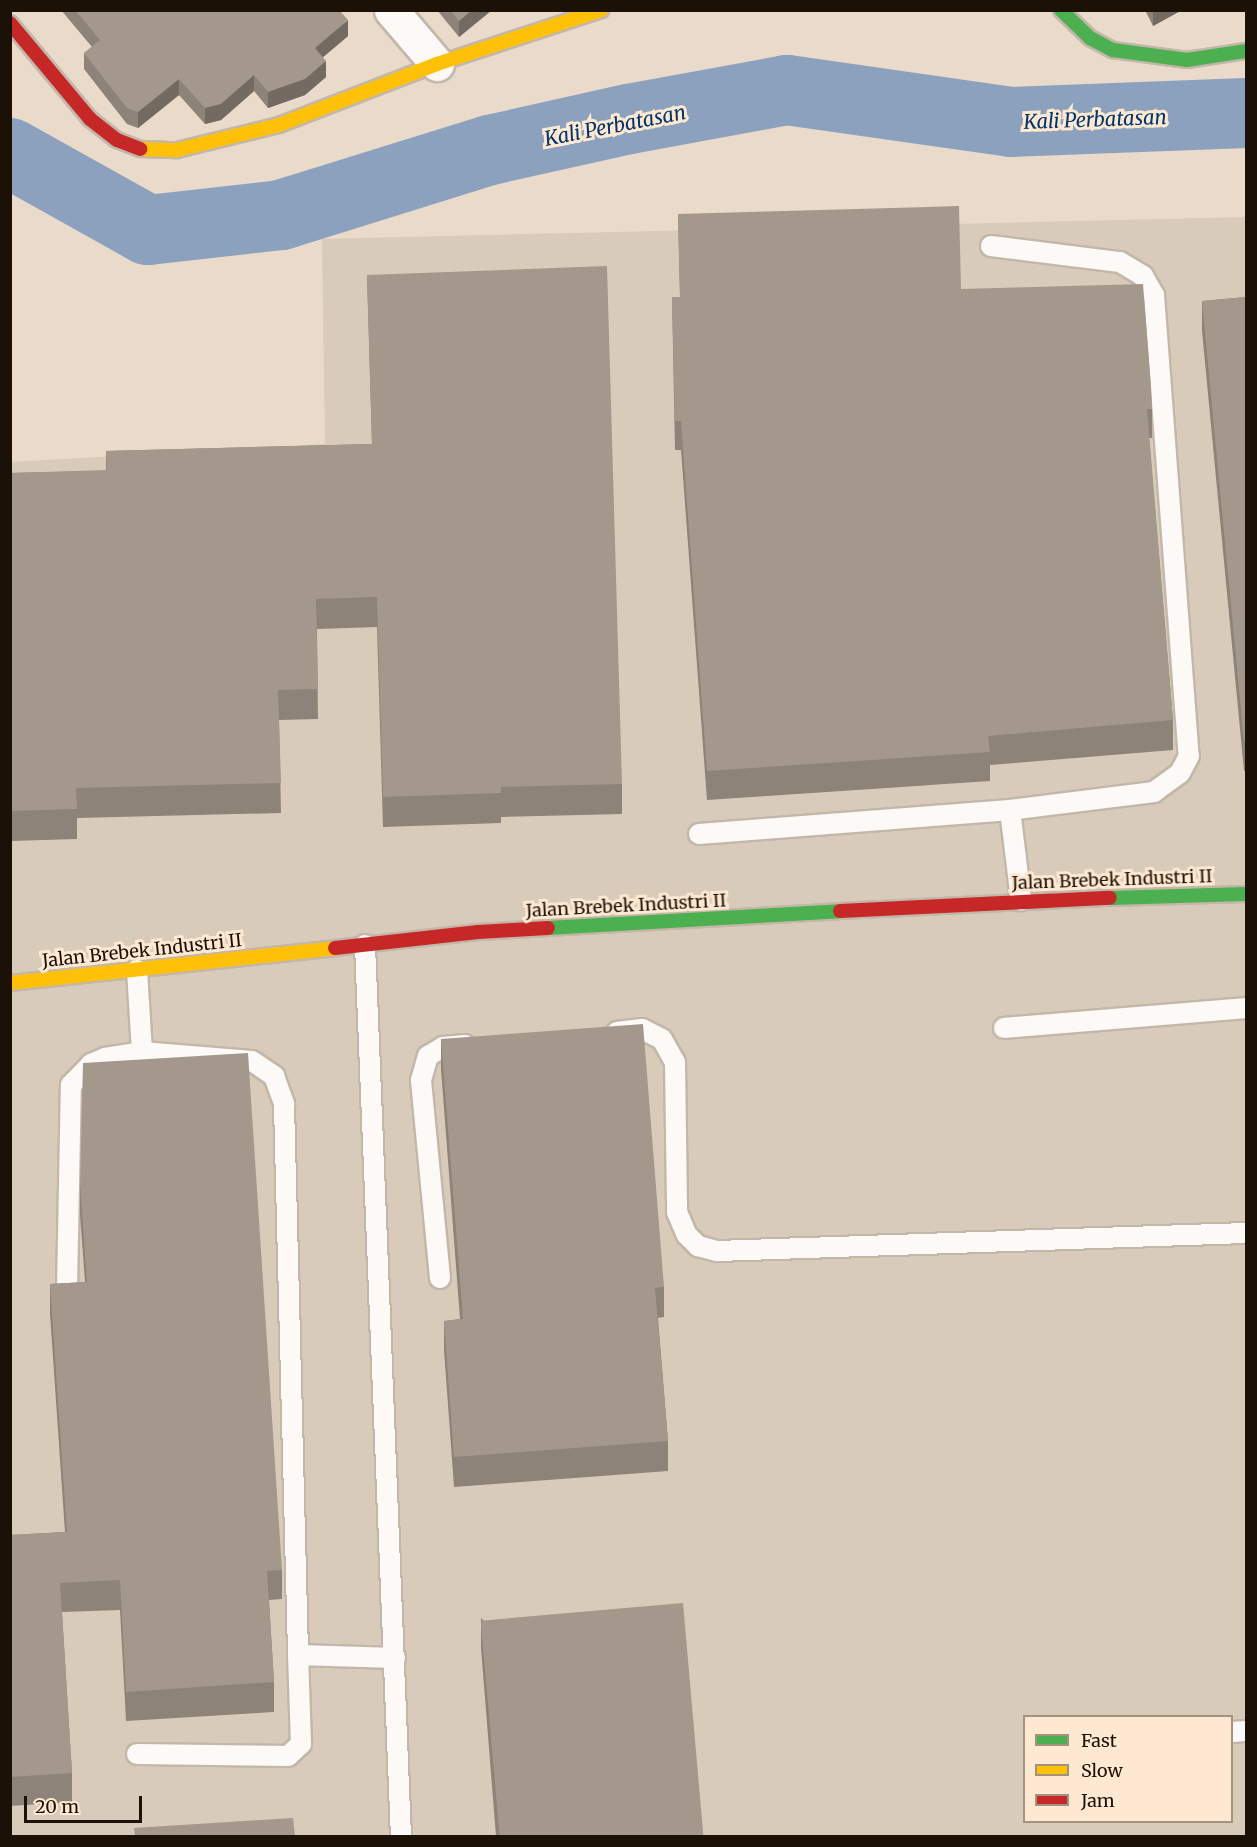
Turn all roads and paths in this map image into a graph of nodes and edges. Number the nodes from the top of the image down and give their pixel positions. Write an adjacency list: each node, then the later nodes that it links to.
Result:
1 (392, 10): 6 (street)
2 (601, 10): 6 (street)
3 (1061, 10): 5 (street)
4 (10, 23): 6 (street)
5 (1246, 51)
6 (437, 64)
7 (992, 246): 8 (lane)
8 (1010, 810): 9 (lane); 11 (lane)
9 (699, 834)
10 (1246, 894): 11 (street, Jalan Brebek Industri II)
11 (1021, 900): 12 (street, Jalan Brebek Industri II)
12 (365, 945): 13 (street, Jalan Brebek Industri II); 24 (lane)
13 (136, 970): 14 (street, Jalan Brebek Industri II); 19 (lane)
14 (10, 983)
15 (1246, 1008): 16 (lane)
16 (1004, 1028)
17 (596, 1034): 20 (lane)
18 (478, 1044): 21 (lane)
19 (142, 1052): 22 (lane); 23 (lane)
20 (1246, 1233)
21 (440, 1278)
22 (67, 1288)
23 (298, 1654): 24 (lane); 25 (lane)
24 (395, 1658): 26 (lane)
25 (137, 1754)
26 (401, 1836)

